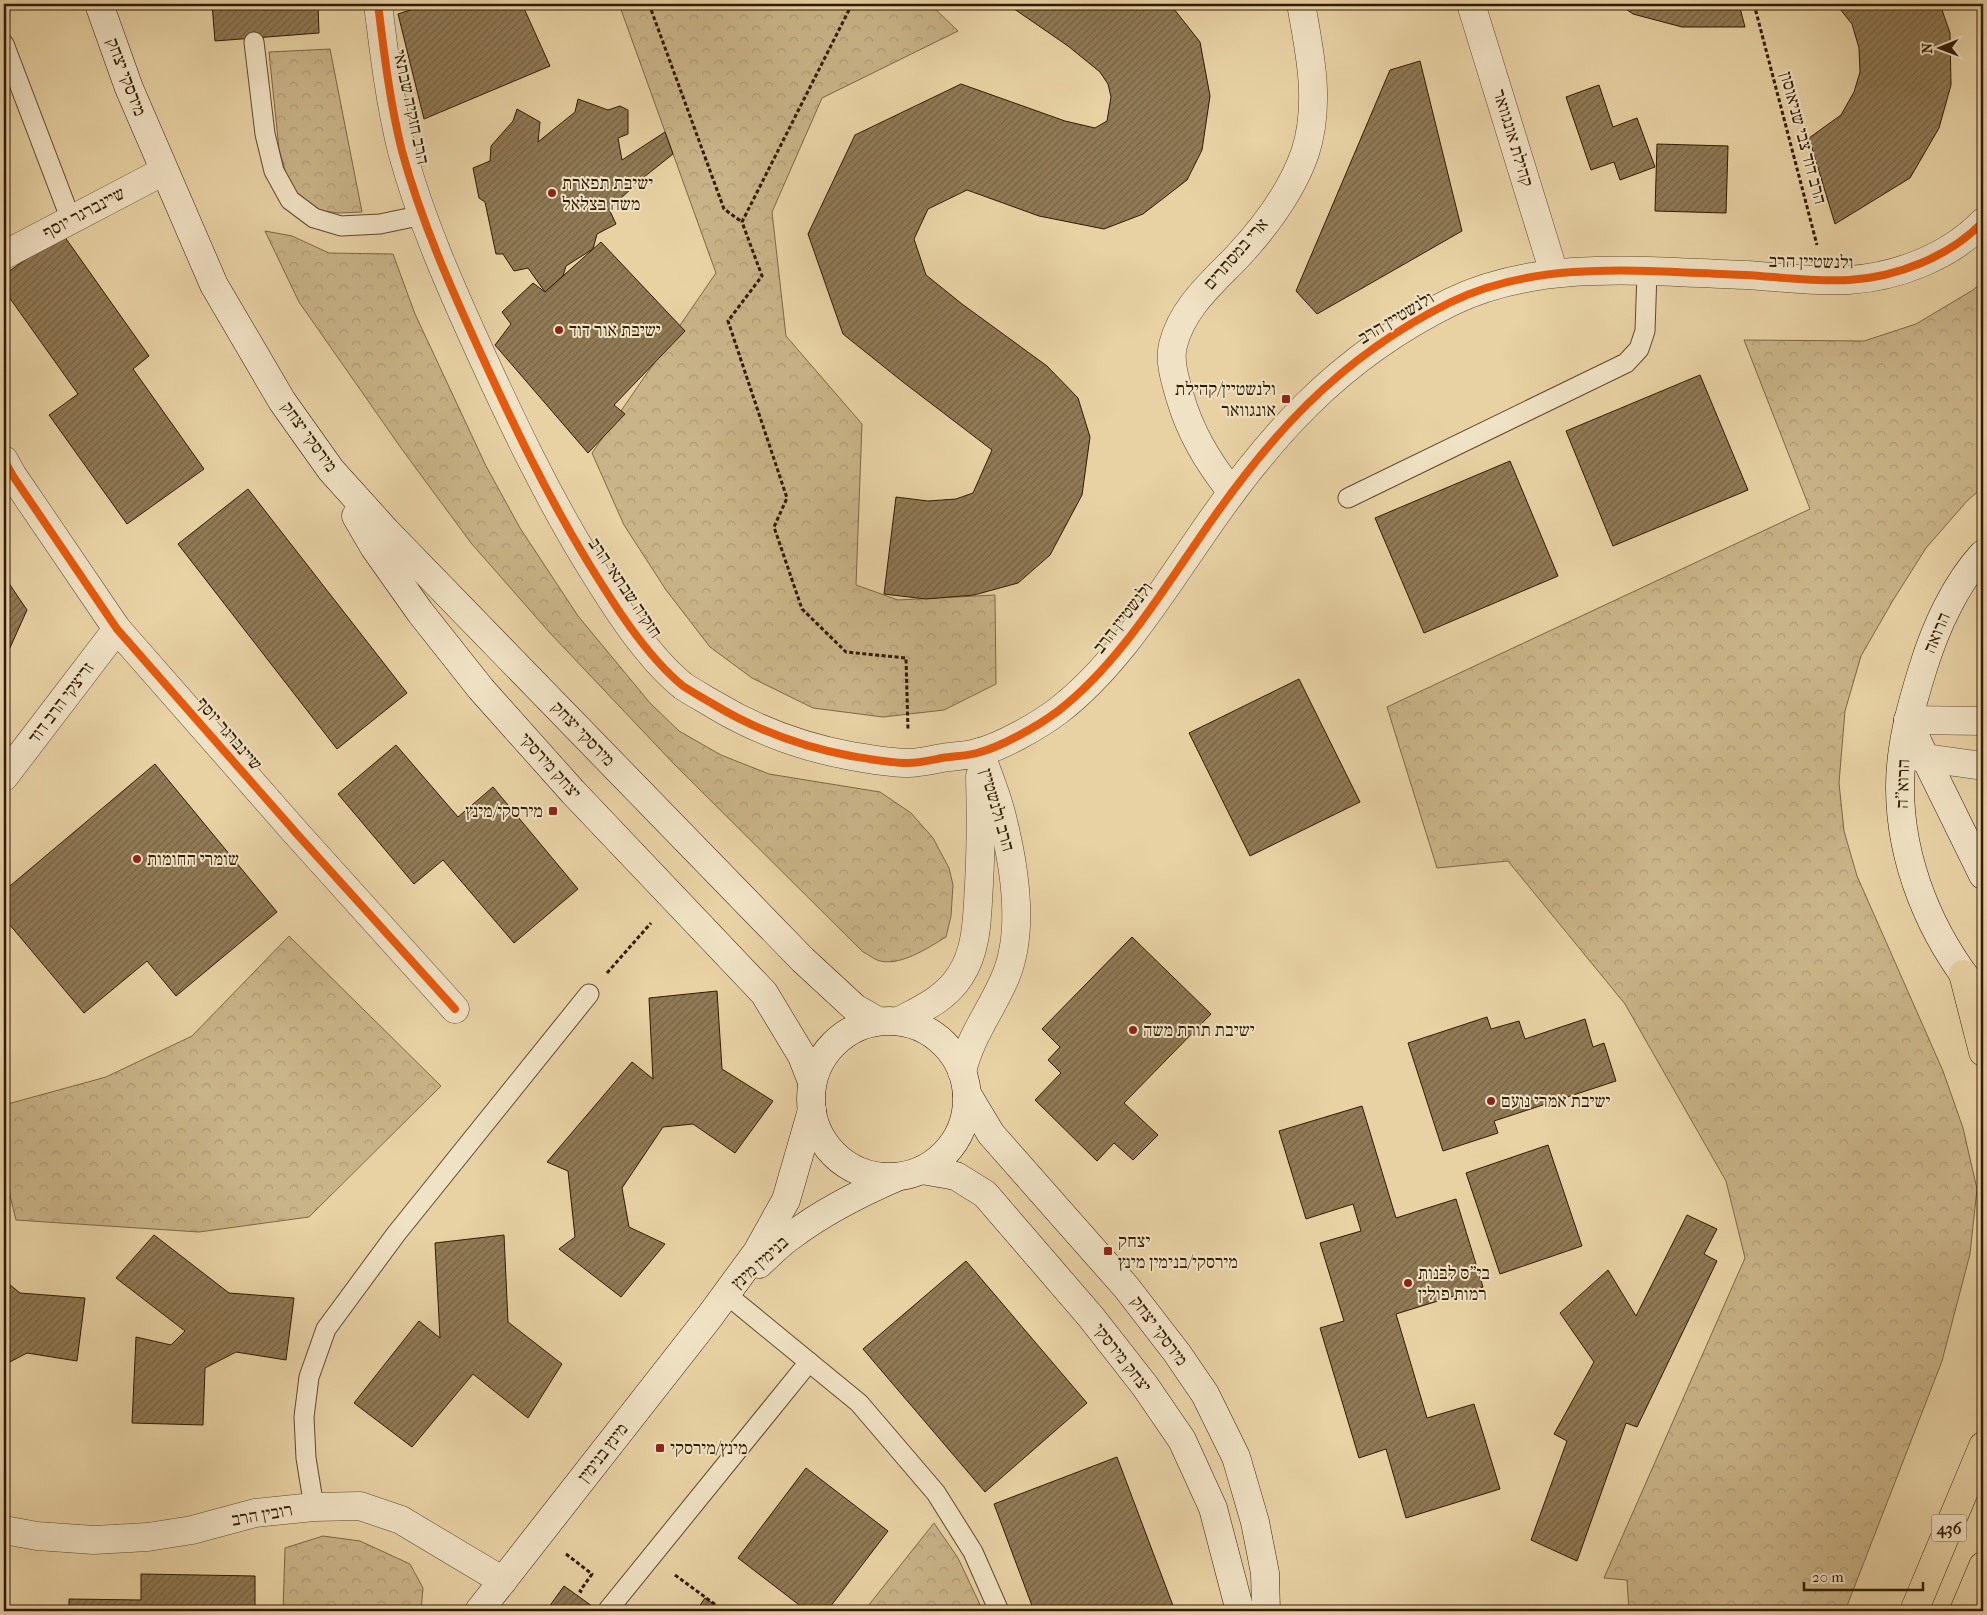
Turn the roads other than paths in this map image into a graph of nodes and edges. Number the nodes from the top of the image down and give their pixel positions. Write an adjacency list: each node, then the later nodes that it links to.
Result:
1 (99, 4): 7 (street, מירסקי יצחק)
2 (378, 4): 8 (street, הרב חזקיה שבתאי)
3 (1301, 4): 16 (street, ארי במסתרים)
4 (1471, 4): 13 (street, קהילת אונגוואר)
5 (254, 42): 8 (lane)
6 (4, 44): 9 (lane)
7 (164, 172): 9 (street, שיינברגר יוסף); 14 (street, מירסקי יצחק)
8 (423, 214): 22 (street, חזקיה שבתאי הרב)
9 (71, 220): 11 (street, שיינברגר יוסף)
10 (1983, 222): 12 (street, ולנשטיין הרב)
11 (4, 255)
12 (1647, 272): 13 (street, ולנשטיין הרב); 17 (lane)
13 (1554, 273): 16 (street, ולנשטיין הרב)
14 (306, 434): 31 (street, מירסקי יצחק); 33 (street, יצחק מירסקי)
15 (4, 460): 19 (street, שיינברגר יוסף)
16 (1232, 492): 22 (street, ולנשטיין הרב)
17 (1348, 498)
18 (1983, 554): 20 (street, הרואה)
19 (118, 629): 25 (street, זריצקי הרב דוד); 30 (street, שיינברגר יוסף)
20 (1908, 720): 21 (street); 23 (street, הרוא''ה)
21 (1983, 721)
22 (980, 752): 31 (street, הרב ולנשטיין); 34 (street, הרב ולנשטיין)
23 (1914, 756): 24 (street); 26 (street, הרוא''ה); 27 (street, הרוא''ה)
24 (1983, 766)
25 (4, 778)
26 (1983, 875)
27 (1962, 974): 29 (street, הרוא''ה); 32 (main road)
28 (589, 994): 41 (lane)
29 (1983, 999)
30 (455, 1009)
31 (888, 1021): 33 (street); 34 (street)
32 (1983, 1052)
33 (812, 1082): 35 (street)
34 (965, 1083): 36 (street); 49 (street, מירסקי יצחק)
35 (812, 1110): 37 (street); 38 (street, בנימין מינץ)
36 (922, 1170): 37 (street); 48 (street, יצחק מירסקי)
37 (895, 1178): 38 (street, בנימין מינץ)
38 (726, 1294): 39 (lane); 44 (street, מינץ בנימין)
39 (809, 1362): 45 (lane); 47 (lane)
40 (1983, 1446): 50 (main road, 436)
41 (314, 1507): 42 (street, רובין הרב); 44 (street, רובין הרב)
42 (4, 1530)
43 (1983, 1566): 51 (main road)
44 (502, 1581): 46 (street, מינץ בנימין)
45 (608, 1610)
46 (479, 1611)
47 (999, 1611)
48 (1240, 1611)
49 (1266, 1611)
50 (1914, 1611)
51 (1964, 1611)

